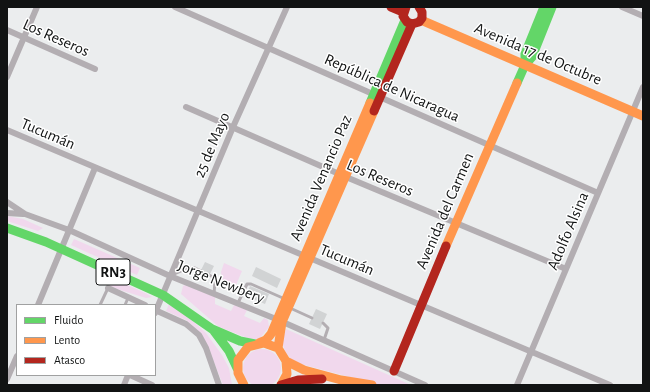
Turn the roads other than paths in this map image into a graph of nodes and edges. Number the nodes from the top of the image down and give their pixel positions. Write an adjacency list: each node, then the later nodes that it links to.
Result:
1 (37, 7): 12 (street)
2 (175, 7): 13 (street, República de Nicaragua)
3 (287, 7): 13 (street, 25 de Mayo)
4 (391, 7): 8 (main road)
5 (544, 7): 14 (main road, Avenida del Carmen)
6 (552, 7): 14 (main road, Avenida del Carmen)
7 (622, 7): 10 (street)
8 (406, 13): 9 (main road); 18 (main road, Avenida Venancio Paz)
9 (421, 14): 14 (main road, Avenida 17 de Octubre)
10 (643, 16)
11 (7, 30): 12 (street, Los Reseros)
12 (24, 38): 15 (street, Los Reseros); 16 (street)
13 (270, 47): 18 (street, República de Nicaragua); 23 (street, 25 de Mayo)
14 (526, 61): 20 (main road, Avenida 17 de Octubre); 25 (main road, Avenida del Carmen)
15 (94, 69)
16 (7, 77)
17 (643, 87): 20 (street, Adolfo Alsina)
18 (377, 95): 25 (street, República de Nicaragua); 27 (main road, Avenida Venancio Paz)
19 (186, 106): 23 (street, Los Reseros)
20 (633, 109): 21 (main road, Avenida 17 de Octubre); 22 (main road, Avenida 17 de Octubre); 28 (street, Adolfo Alsina)
21 (643, 111)
22 (643, 116)
23 (233, 127): 27 (street, Los Reseros); 30 (street, 25 de Mayo)
24 (7, 130): 26 (street, Tucumán)
25 (490, 146): 28 (street, República de Nicaragua); 33 (main road, Avenida del Carmen)
26 (95, 168): 30 (street, Tucumán); 35 (street)
27 (342, 176): 33 (street, Los Reseros); 37 (main road, Avenida Venancio Paz)
28 (598, 193): 38 (street, Adolfo Alsina)
29 (7, 202): 32 (street, Jorge Newbery)
30 (197, 211): 37 (street, Tucumán); 39 (street, 25 de Mayo)
31 (7, 213): 32 (street)
32 (25, 214): 35 (street, Jorge Newbery)
33 (455, 223): 38 (street, Los Reseros); 50 (main road, Avenida del Carmen)
34 (7, 228): 36 (main road, RN3)
35 (69, 230): 36 (street); 39 (street, Jorge Newbery)
36 (62, 249): 42 (main road, RN3); 46 (street)
37 (307, 257): 45 (main road, Avenida Venancio Paz); 50 (street, Tucumán)
38 (566, 269): 60 (street, Adolfo Alsina)
39 (170, 276): 41 (street, Jorge Newbery); 41 (lane); 42 (street, 25 de Mayo)
40 (108, 288): 43 (street); 47 (lane)
41 (214, 294): 44 (street, Jorge Newbery)
42 (163, 295): 51 (street, 25 de Mayo); 56 (main road, RN3)
43 (128, 297): 48 (lane); 49 (street)
44 (238, 303): 45 (lane); 54 (street, Jorge Newbery)
45 (286, 303): 53 (lane); 54 (main road, Avenida Venancio Paz)
46 (38, 304)
47 (100, 304)
48 (125, 304)
49 (143, 304)
50 (421, 305): 60 (street, Tucumán); 64 (main road, Avenida del Carmen)
51 (156, 309)
52 (156, 311): 72 (street)
53 (312, 318)
54 (279, 320): 57 (street, Jorge Newbery); 58 (main road, Avenida Venancio Paz); 59 (main road, Avenida Venancio Paz)
55 (322, 323): 57 (lane)
56 (212, 329): 58 (main road, RN3); 63 (main road, RN3)
57 (324, 340): 64 (street, Jorge Newbery)
58 (257, 343): 59 (main road, RN3); 63 (main road, Avenida Venancio Paz)
59 (278, 348): 62 (main road)
60 (532, 351): 76 (street, Adolfo Alsina); 77 (street, Tucumán)
61 (16, 358): 67 (street)
62 (286, 361): 68 (main road); 73 (main road)
63 (237, 368): 69 (main road, RN3)
64 (394, 372): 75 (street, Jorge Newbery)
65 (128, 376): 70 (street)
66 (131, 376): 71 (street)
67 (7, 379)
68 (341, 380): 73 (main road); 74 (main road)
69 (241, 383)
70 (124, 385)
71 (152, 385)
72 (219, 385)
73 (281, 385)
74 (372, 385)
75 (425, 385)
76 (517, 385)
77 (610, 385)

